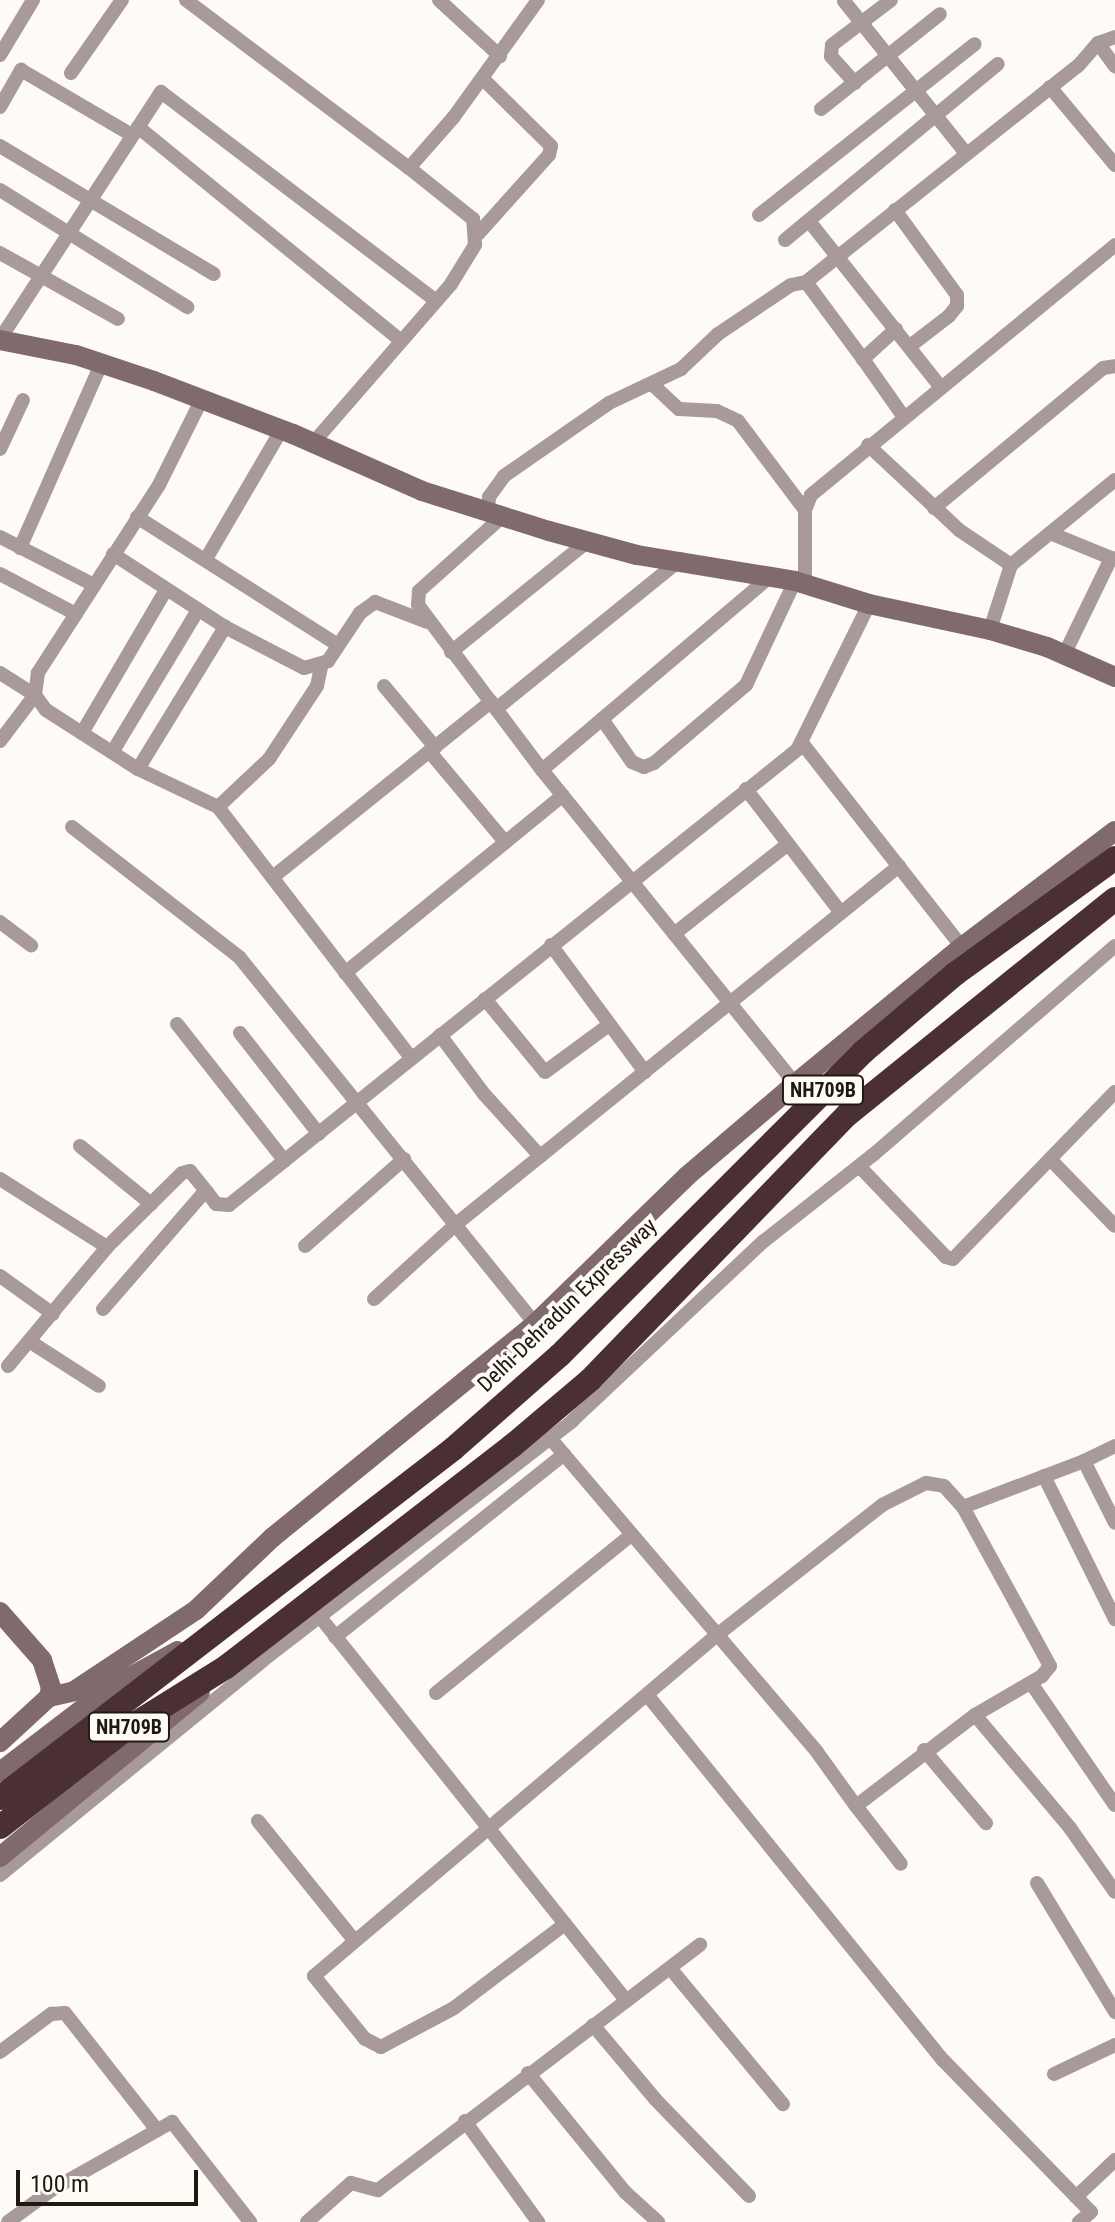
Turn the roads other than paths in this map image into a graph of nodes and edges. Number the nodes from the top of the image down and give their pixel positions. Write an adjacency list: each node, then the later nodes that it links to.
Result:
1 (33, 0): 13 (street)
2 (122, 0): 18 (street)
3 (186, 0): 30 (street)
4 (439, 0): 14 (street)
5 (538, 0): 14 (street)
6 (891, 0): 9 (street)
7 (844, 1): 9 (street)
8 (940, 14): 15 (street)
9 (861, 23): 15 (street); 20 (street)
10 (1115, 37): 11 (street)
11 (1098, 43): 17 (street); 21 (street)
12 (975, 44): 22 (street)
13 (0, 55)
14 (500, 56): 19 (street)
15 (888, 57): 20 (street); 22 (street)
16 (998, 64): 25 (street)
17 (1115, 66)
18 (71, 73)
19 (483, 79): 30 (street); 37 (street)
20 (855, 83): 24 (street)
21 (1050, 87): 28 (street); 29 (street)
22 (915, 90): 25 (street); 34 (street)
23 (0, 107): 26 (street)
24 (821, 109)
25 (937, 118): 28 (street); 35 (street)
26 (135, 131): 32 (street); 45 (street); 50 (street)
27 (0, 146): 32 (street)
28 (965, 152): 33 (street)
29 (1115, 165)
30 (409, 168): 37 (street)
31 (0, 190): 36 (street)
32 (89, 198): 36 (street); 42 (street)
33 (895, 210): 41 (street); 51 (street)
34 (759, 215)
35 (809, 221): 38 (street); 41 (street)
36 (68, 234): 43 (street); 46 (street)
37 (478, 234): 45 (street)
38 (785, 240)
39 (1115, 245): 56 (street)
40 (0, 253): 43 (street)
41 (839, 258): 44 (street); 48 (street)
42 (214, 274)
43 (39, 280): 47 (street); 49 (street)
44 (806, 282): 52 (street); 55 (street)
45 (435, 300): 50 (street)
46 (187, 307)
47 (118, 319)
48 (896, 329): 51 (street); 52 (street)
49 (0, 340): 53 (street)
50 (400, 340): 61 (street)
51 (910, 346): 56 (street)
52 (863, 359): 59 (street)
53 (101, 364): 57 (street); 72 (street)
54 (1115, 366): 65 (street)
55 (653, 385): 66 (street); 67 (street)
56 (940, 386): 59 (street)
57 (202, 399): 60 (street); 68 (street)
58 (23, 400): 63 (street)
59 (903, 416): 62 (street)
60 (282, 429): 61 (street); 74 (street)
61 (313, 443): 67 (street)
62 (868, 445): 65 (street); 66 (street)
63 (0, 449)
64 (1115, 480): 69 (street)
65 (934, 508): 77 (street)
66 (805, 510): 80 (street)
67 (496, 513): 71 (street); 86 (street)
68 (137, 517): 73 (street); 74 (street)
69 (1050, 533): 76 (street); 77 (street)
70 (0, 537): 72 (street)
71 (588, 541): 75 (street); 90 (street)
72 (20, 548): 81 (street)
73 (113, 554): 81 (street); 82 (street)
74 (206, 559): 89 (street)
75 (682, 559): 79 (street); 97 (street)
76 (1113, 559): 91 (street)
77 (1011, 565): 88 (street)
78 (0, 574): 85 (street)
79 (771, 576): 80 (street); 98 (street)
80 (800, 582): 83 (street); 98 (street)
81 (94, 585): 85 (street)
82 (166, 590): 84 (street); 99 (street)
83 (869, 604): 88 (street); 101 (street)
84 (198, 610): 87 (street); 103 (street)
85 (76, 614): 96 (street)
86 (427, 622): 89 (street); 90 (street)
87 (225, 627): 92 (street); 104 (street)
88 (990, 630): 91 (street)
89 (338, 645): 92 (street)
90 (451, 652): 97 (street)
91 (1064, 655): 94 (street)
92 (321, 667): 108 (street)
93 (0, 673): 96 (street)
94 (1115, 677)
95 (384, 686): 102 (street)
96 (35, 695): 99 (street); 100 (street)
97 (494, 705): 102 (street); 105 (street)
98 (602, 719): 105 (street)
99 (82, 733): 103 (street)
100 (0, 741)
101 (802, 743): 106 (street); 114 (street)
102 (432, 749): 111 (street); 115 (street)
103 (113, 751): 104 (street)
104 (138, 769): 108 (street)
105 (542, 770): 107 (street)
106 (746, 789): 112 (street); 116 (street)
107 (563, 795): 111 (street); 116 (street)
108 (218, 807): 115 (street)
109 (72, 827): 136 (street)
110 (1115, 831): 124 (street)
111 (505, 842): 125 (street)
112 (788, 844): 118 (street); 120 (street)
113 (1115, 858): 180 (highway, Delhi-Dehradun Expressway / NH709B)
114 (899, 866): 118 (street); 124 (street)
115 (273, 877): 125 (street)
116 (631, 880): 120 (street); 122 (street)
117 (1115, 899): 172 (highway, Delhi-Dehradun Expressway / NH709B)
118 (841, 913): 127 (street)
119 (0, 922): 121 (street)
120 (674, 934): 127 (street)
121 (31, 945)
122 (551, 945): 126 (street); 129 (street)
123 (1115, 946): 143 (street)
124 (962, 947): 134 (street)
125 (345, 973): 132 (street)
126 (485, 999): 129 (street); 131 (street)
127 (730, 1003): 133 (street); 134 (street)
128 (177, 1024): 142 (street)
129 (609, 1025): 133 (street)
130 (240, 1033): 137 (street)
131 (440, 1035): 132 (street); 139 (street)
132 (411, 1058): 136 (street)
133 (645, 1072): 139 (street)
134 (795, 1084): 155 (street)
135 (1115, 1092): 141 (street)
136 (358, 1102): 137 (street); 140 (street)
137 (319, 1134): 142 (street)
138 (80, 1146): 146 (street)
139 (540, 1156): 147 (street)
140 (404, 1159): 147 (street); 149 (street)
141 (1050, 1159): 143 (street); 148 (street)
142 (285, 1161): 145 (street)
143 (859, 1166): 159 (street)
144 (0, 1179): 150 (street)
145 (207, 1192): 146 (street); 153 (street)
146 (151, 1204): 150 (street)
147 (455, 1225): 152 (street); 155 (street)
148 (1115, 1226)
149 (305, 1246)
150 (107, 1247): 154 (street)
151 (0, 1276): 154 (street)
152 (374, 1299)
153 (103, 1309)
154 (53, 1314): 156 (street)
155 (535, 1324): 176 (street)
156 (29, 1341): 157 (street); 158 (street)
157 (8, 1366)
158 (99, 1386)
159 (550, 1438): 161 (street); 168 (street)
160 (1115, 1446): 162 (street)
161 (564, 1454): 166 (street); 171 (street)
162 (1084, 1461): 163 (street); 165 (street)
163 (1044, 1476): 164 (street); 169 (street)
164 (963, 1507): 170 (street); 173 (street)
165 (1115, 1523)
166 (632, 1534): 170 (street); 174 (street)
167 (0, 1612): 176 (street)
168 (320, 1617): 171 (street); 190 (street)
169 (1115, 1619)
170 (717, 1635): 175 (street); 183 (street)
171 (335, 1637): 187 (street)
172 (226, 1667): 180 (highway, Delhi-Dehradun Expressway / NH709B); 188 (street)
173 (1031, 1683): 177 (street); 182 (street)
174 (436, 1693)
175 (648, 1696): 187 (street); 209 (street)
176 (49, 1697): 178 (street)
177 (975, 1715): 179 (street); 192 (street)
178 (0, 1742)
179 (924, 1750): 183 (street); 185 (street)
180 (20, 1782): 181 (highway, Delhi-Dehradun Expressway / NH709B); 186 (highway, Delhi-Dehradun Expressway / NH709B)
181 (0, 1798)
182 (1115, 1805)
183 (856, 1806): 189 (street)
184 (258, 1821): 194 (street)
185 (986, 1823)
186 (0, 1827)
187 (489, 1828): 193 (street); 194 (street)
188 (0, 1857)
189 (901, 1864)
190 (0, 1875)
191 (1037, 1883): 198 (street)
192 (1115, 1892)
193 (565, 1924): 194 (street); 197 (street)
194 (354, 1940)
195 (700, 1945): 196 (street)
196 (670, 1968): 197 (street); 204 (street)
197 (626, 2000): 199 (street)
198 (1115, 2012)
199 (593, 2025): 202 (street); 208 (street)
200 (1115, 2045): 203 (street)
201 (0, 2052): 206 (street)
202 (528, 2073): 205 (street); 215 (street)
203 (1054, 2074)
204 (783, 2104)
205 (465, 2121): 213 (street); 214 (street)
206 (157, 2130): 211 (street); 212 (street)
207 (1115, 2160): 209 (street)
208 (749, 2196)
209 (1076, 2197): 210 (street)
210 (1090, 2219)
211 (8, 2222)
212 (250, 2222)
213 (307, 2222)
214 (538, 2222)
215 (658, 2222)

